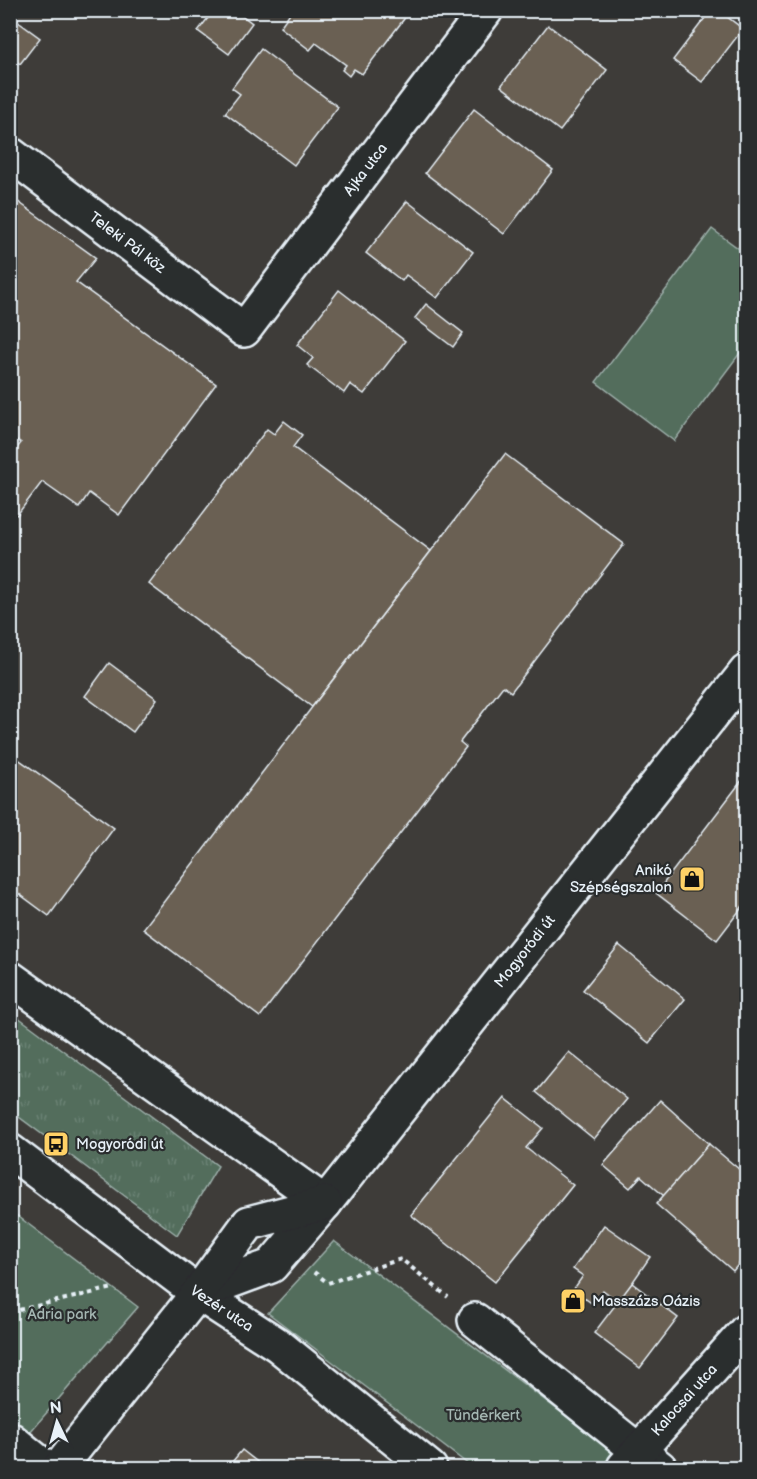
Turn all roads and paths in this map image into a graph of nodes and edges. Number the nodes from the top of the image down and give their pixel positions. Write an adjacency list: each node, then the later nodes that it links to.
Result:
1 (486, 10): 3 (street, Ajka utca)
2 (10, 154): 3 (street, Teleki Pál köz)
3 (244, 330)
4 (747, 672): 7 (street, Mogyoródi út)
5 (10, 978): 7 (street)
6 (10, 1150): 9 (street, Vezér utca)
7 (325, 1203): 9 (street, Mogyoródi út); 9 (street)
8 (113, 1288): 10 (path)
9 (198, 1293): 16 (street); 17 (street, Vezér utca)
10 (10, 1312)
11 (475, 1320): 14 (street)
12 (747, 1331): 14 (street, Kalocsai utca)
13 (10, 1439): 15 (street)
14 (640, 1463)
15 (46, 1468)
16 (58, 1468)
17 (430, 1468)

